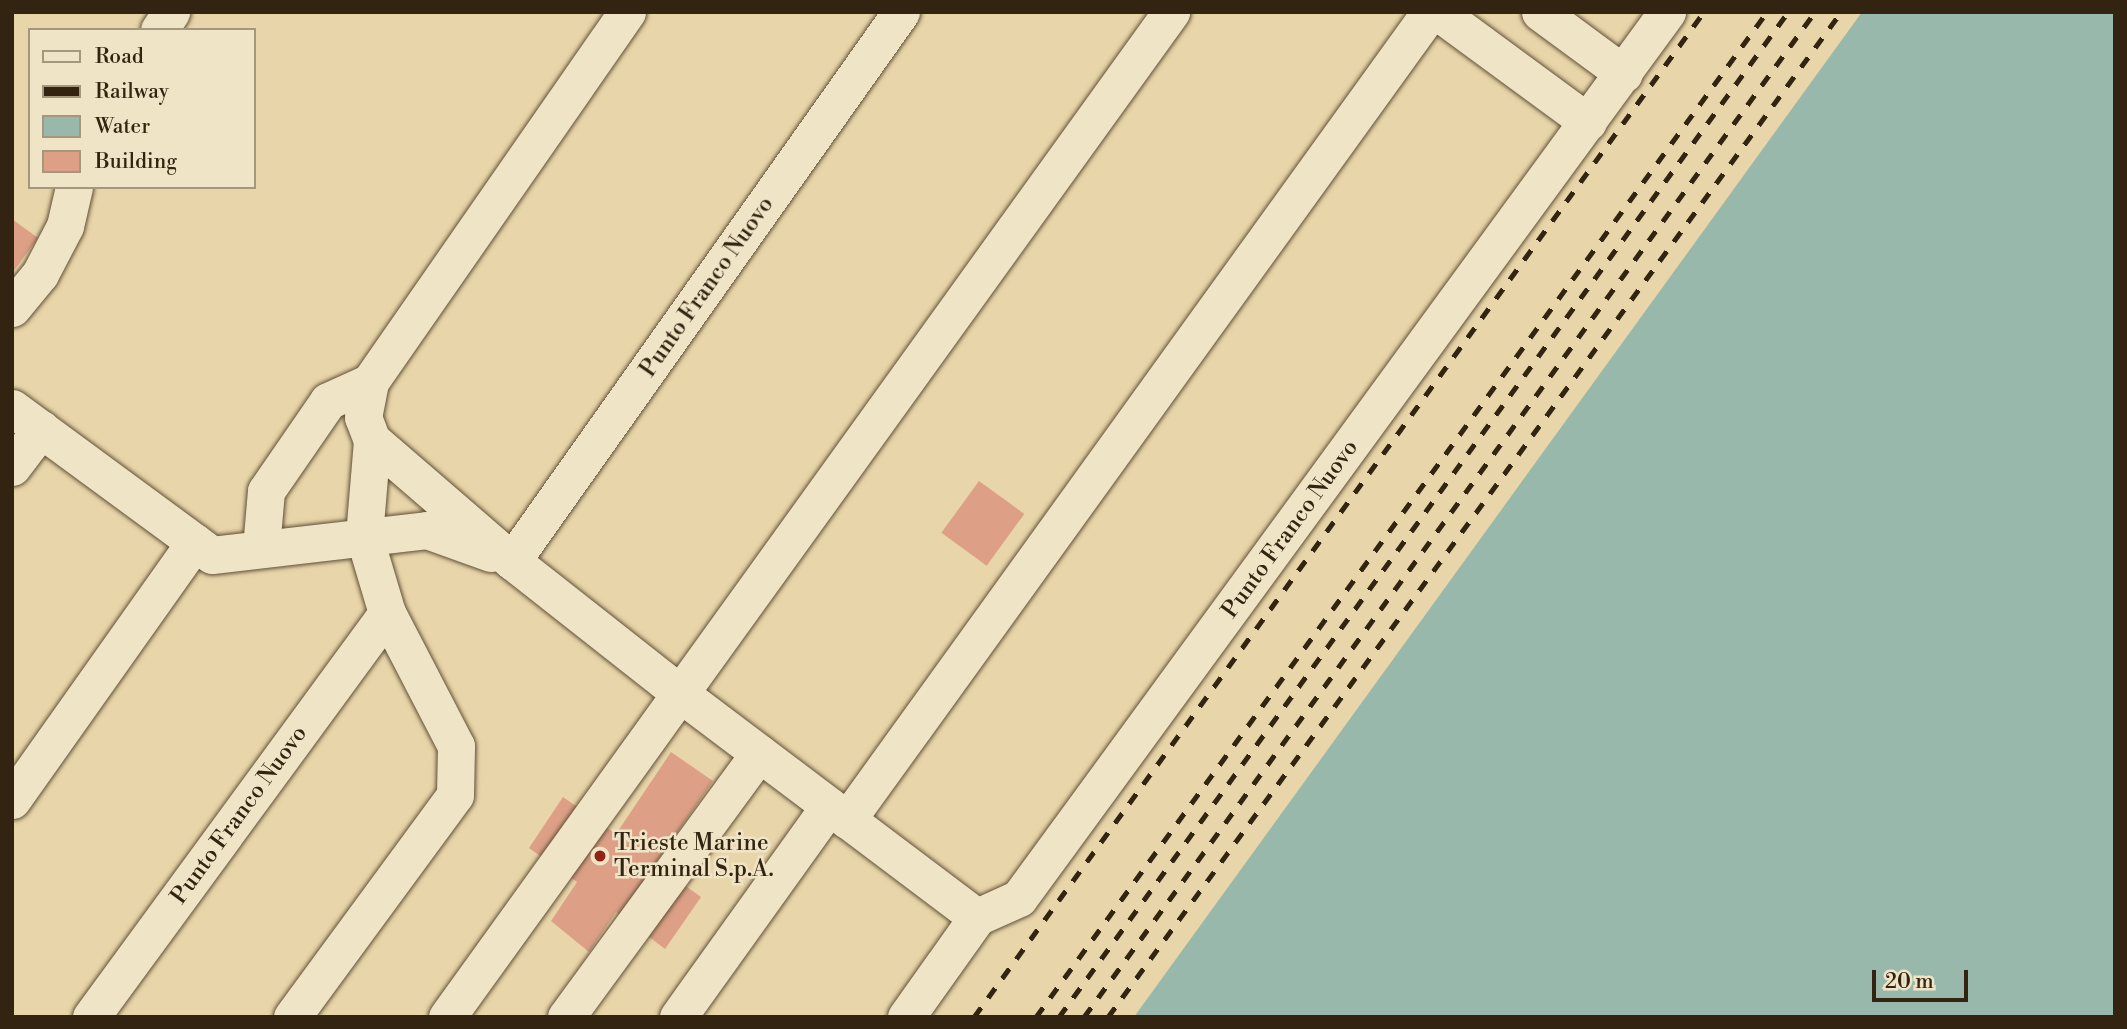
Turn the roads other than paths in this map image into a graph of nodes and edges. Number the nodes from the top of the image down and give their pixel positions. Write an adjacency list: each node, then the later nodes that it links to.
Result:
1 (172, 12): 9 (street)
2 (627, 12): 14 (street)
3 (901, 12): 21 (street, Punto Franco Nuovo)
4 (1171, 12): 23 (street)
5 (1430, 12): 26 (street)
6 (1437, 12): 11 (street)
7 (1540, 12): 10 (street)
8 (1667, 12): 10 (street, Punto Franco Nuovo)
9 (160, 28)
10 (1624, 74): 11 (street, Punto Franco Nuovo)
11 (1588, 122): 27 (street, Punto Franco Nuovo)
12 (74, 189): 13 (street)
13 (12, 308)
14 (370, 382): 16 (street); 20 (street)
15 (26, 419): 17 (street); 19 (street)
16 (372, 440): 18 (street); 21 (street)
17 (12, 467)
18 (364, 536): 20 (street); 21 (street); 22 (street)
19 (204, 548): 20 (street); 25 (street)
20 (261, 548)
21 (512, 561): 23 (street)
22 (387, 613): 28 (street, Punto Franco Nuovo); 29 (street)
23 (682, 695): 24 (street); 30 (street)
24 (759, 753): 26 (street); 31 (street)
25 (12, 800)
26 (838, 813): 27 (street); 32 (street)
27 (977, 917): 33 (street)
28 (92, 1017)
29 (292, 1017)
30 (447, 1017)
31 (566, 1017)
32 (678, 1017)
33 (906, 1017)

